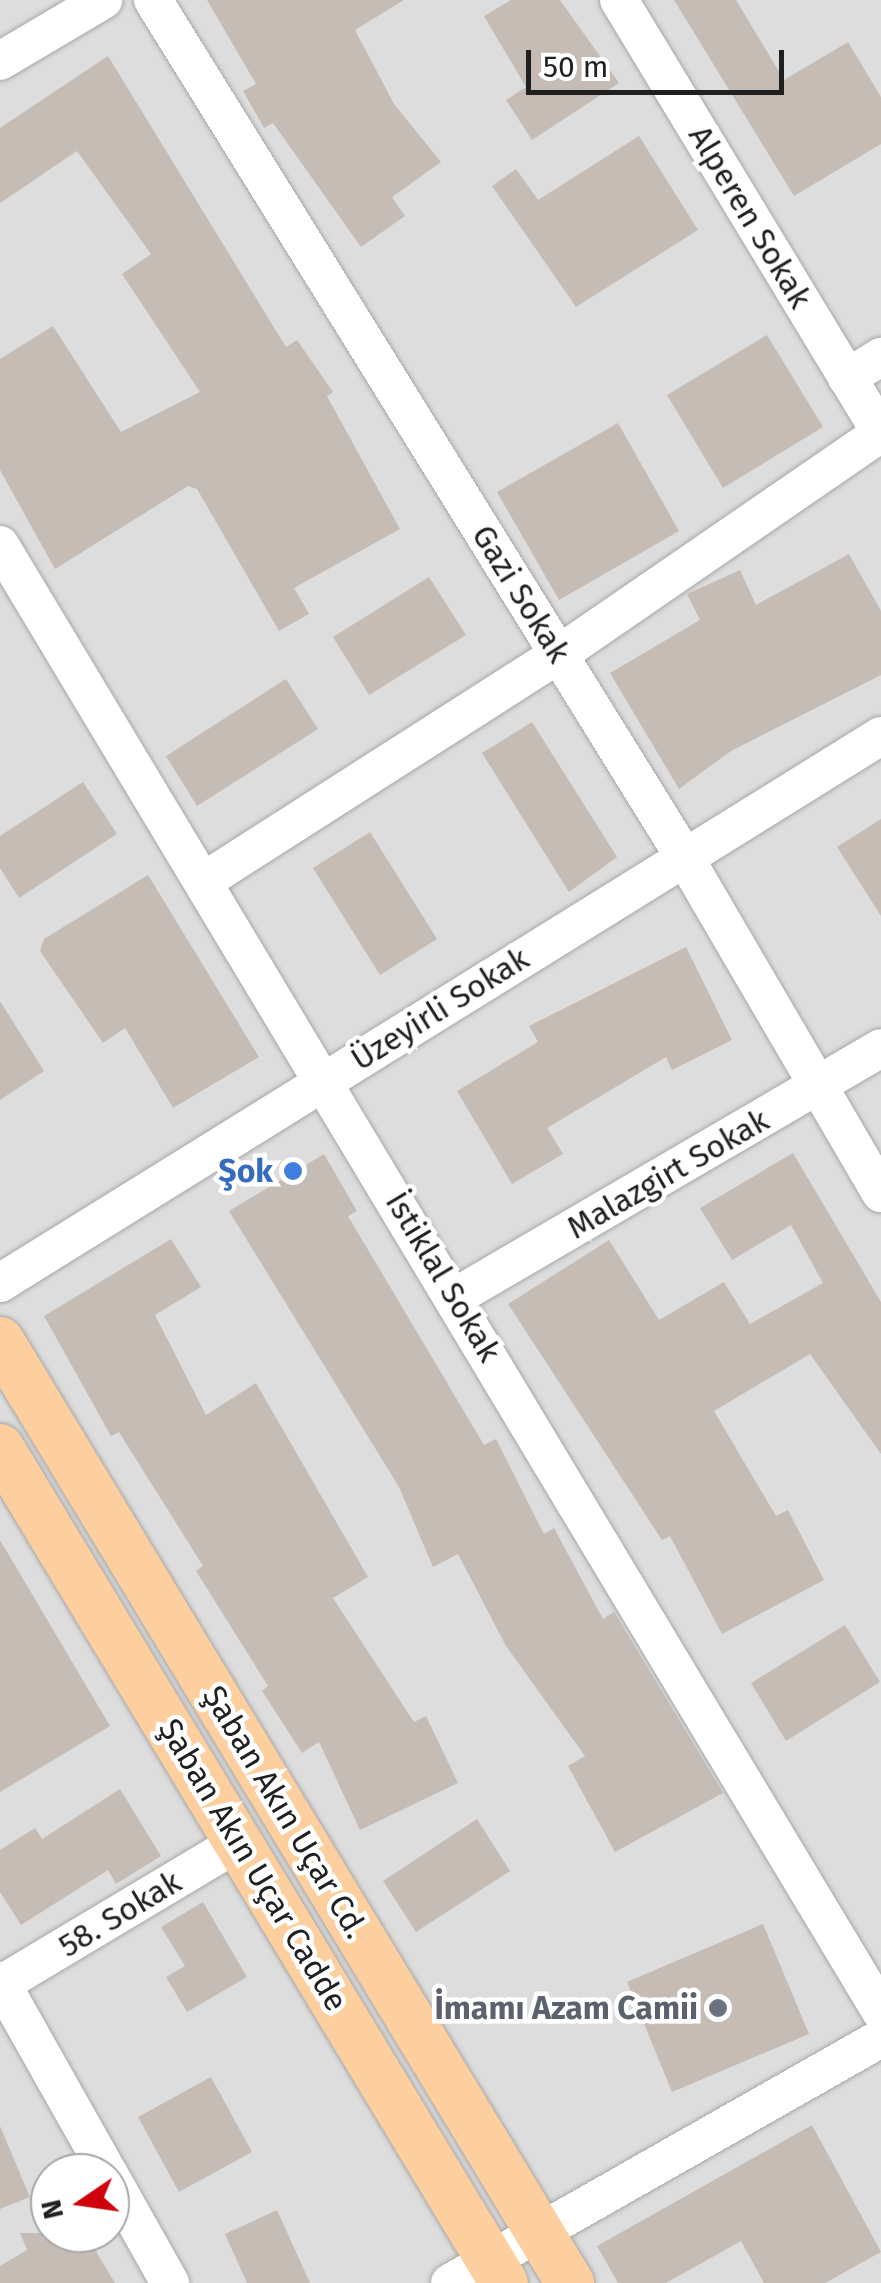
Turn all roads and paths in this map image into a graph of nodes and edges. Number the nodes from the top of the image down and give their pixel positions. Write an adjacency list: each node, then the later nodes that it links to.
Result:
1 (104, 0): 4 (street)
2 (153, 0): 9 (street, Gazi Sokak)
3 (619, 0): 6 (street, Alperen Sokak)
4 (0, 61)
5 (881, 356): 6 (street)
6 (848, 378): 7 (street, Alperen Sokak)
7 (881, 433): 9 (street)
8 (0, 546): 12 (street, İstiklal Sokak)
9 (558, 655): 11 (street, Gazi Sokak); 12 (street)
10 (881, 736): 11 (street, Üzeyirli Sokak)
11 (685, 858): 14 (street, Üzeyirli Sokak); 15 (street, Gazi Sokak)
12 (204, 881): 14 (street, İstiklal Sokak)
13 (881, 1048): 15 (street, Malazgirt Sokak)
14 (326, 1081): 17 (street, Üzeyirli Sokak); 18 (street, İstiklal Sokak)
15 (819, 1086): 16 (street, Gazi Sokak); 18 (street, Malazgirt Sokak)
16 (881, 1193)
17 (0, 1283)
18 (455, 1297): 23 (street, İstiklal Sokak)
19 (0, 1341): 27 (main road, Şaban Akın Uçar Cd.)
20 (0, 1448): 21 (main road, Şaban Akın Uçar Cadde)
21 (240, 1842): 22 (street, 58. Sokak); 28 (main road, Şaban Akın Uçar Cadde)
22 (1, 1983): 25 (street)
23 (881, 2012)
24 (881, 2038): 27 (street)
25 (97, 2153)
26 (130, 2212): 29 (street)
27 (542, 2237): 28 (street); 30 (main road, Şaban Akın Uçar Cd.)
28 (482, 2275)
29 (170, 2283)
30 (570, 2283)

